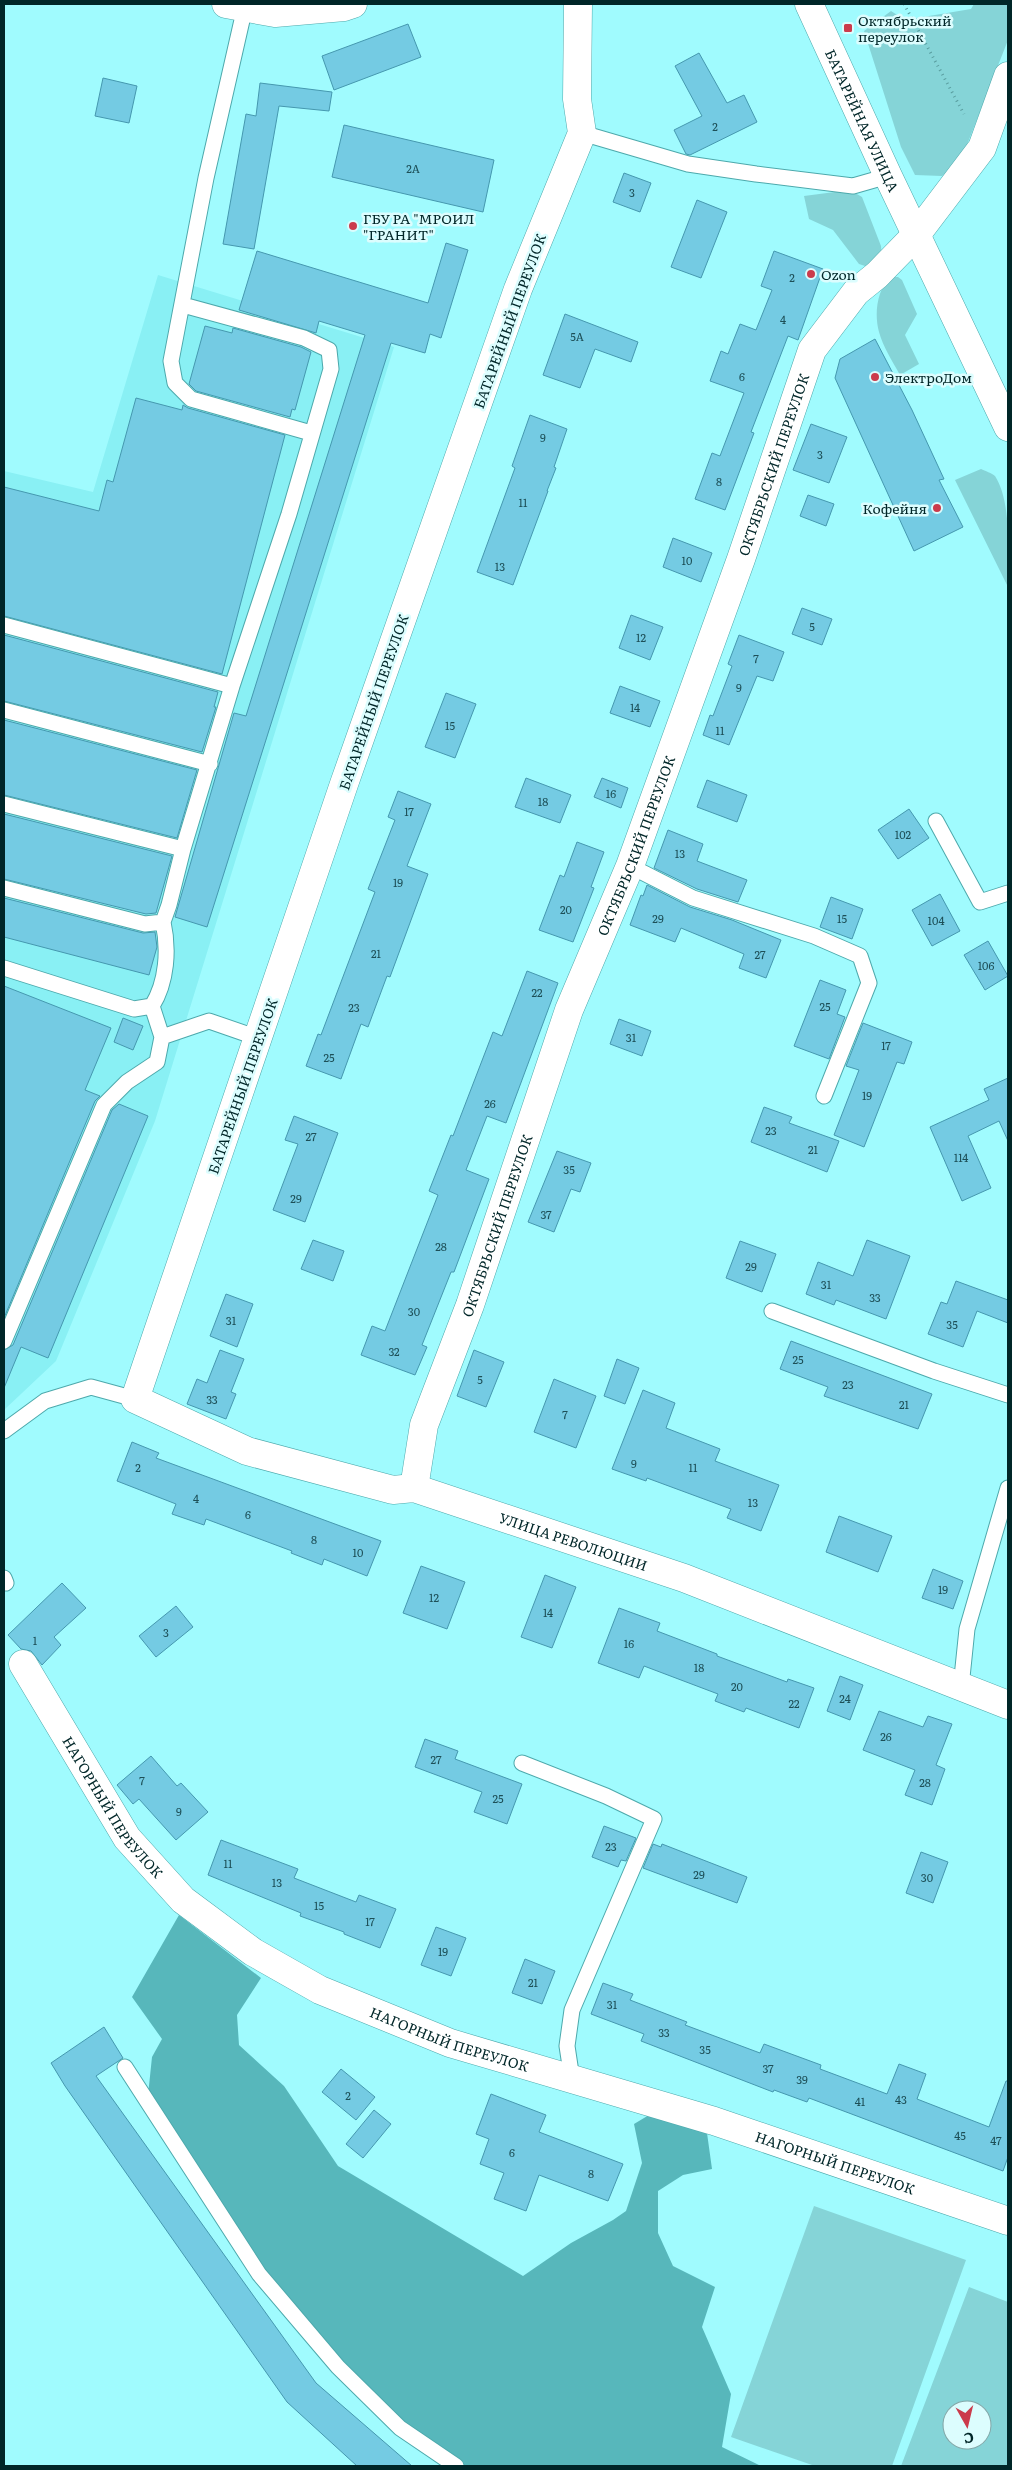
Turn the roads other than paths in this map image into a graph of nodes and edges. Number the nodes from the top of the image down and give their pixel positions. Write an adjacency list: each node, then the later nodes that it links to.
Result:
1 (353, 4): 4 (street)
2 (578, 4): 6 (street)
3 (809, 4): 7 (street, БАТАРЕЙНАЯ УЛИЦА)
4 (236, 6): 9 (lane)
5 (1008, 76): 8 (street, ОКТЯБРЬСКИЙ ПЕРЕУЛОК)
6 (582, 133): 7 (lane); 26 (street, БАТАРЕЙНЫЙ ПЕРЕУЛОК)
7 (888, 176): 8 (street, БАТАРЕЙНАЯ УЛИЦА)
8 (916, 235): 10 (street, БАТАРЕЙНАЯ УЛИЦА); 19 (street, ОКТЯБРЬСКИЙ ПЕРЕУЛОК)
9 (183, 305): 11 (lane); 11 (lane)
10 (1008, 427)
11 (311, 433): 13 (lane)
12 (4, 625): 13 (lane)
13 (232, 686): 15 (lane)
14 (4, 710): 15 (lane)
15 (210, 764): 18 (lane)
16 (4, 804): 18 (lane)
17 (936, 820): 21 (lane)
18 (183, 849): 22 (lane)
19 (630, 866): 27 (lane); 33 (street, ОКТЯБРЬСКИЙ ПЕРЕУЛОК)
20 (4, 888): 22 (lane)
21 (1008, 893)
22 (163, 922): 24 (lane)
23 (4, 968): 24 (lane)
24 (152, 1006): 25 (lane)
25 (162, 1037): 26 (lane); 29 (lane)
26 (258, 1038): 31 (street, БАТАРЕЙНЫЙ ПЕРЕУЛОК)
27 (824, 1096)
28 (772, 1311): 30 (lane)
29 (4, 1341)
30 (1008, 1395)
31 (135, 1399): 32 (lane); 33 (street, УЛИЦА РЕВОЛЮЦИИ)
32 (4, 1431)
33 (414, 1488): 36 (street, УЛИЦА РЕВОЛЮЦИИ)
34 (1008, 1488): 36 (lane)
35 (23, 1664): 40 (street, НАГОРНЫЙ ПЕРЕУЛОК)
36 (961, 1687): 37 (street, УЛИЦА РЕВОЛЮЦИИ)
37 (1008, 1705)
38 (522, 1763): 40 (lane)
39 (125, 2067): 42 (lane)
40 (572, 2079): 41 (street, НАГОРНЫЙ ПЕРЕУЛОК)
41 (1008, 2221)
42 (456, 2466)

